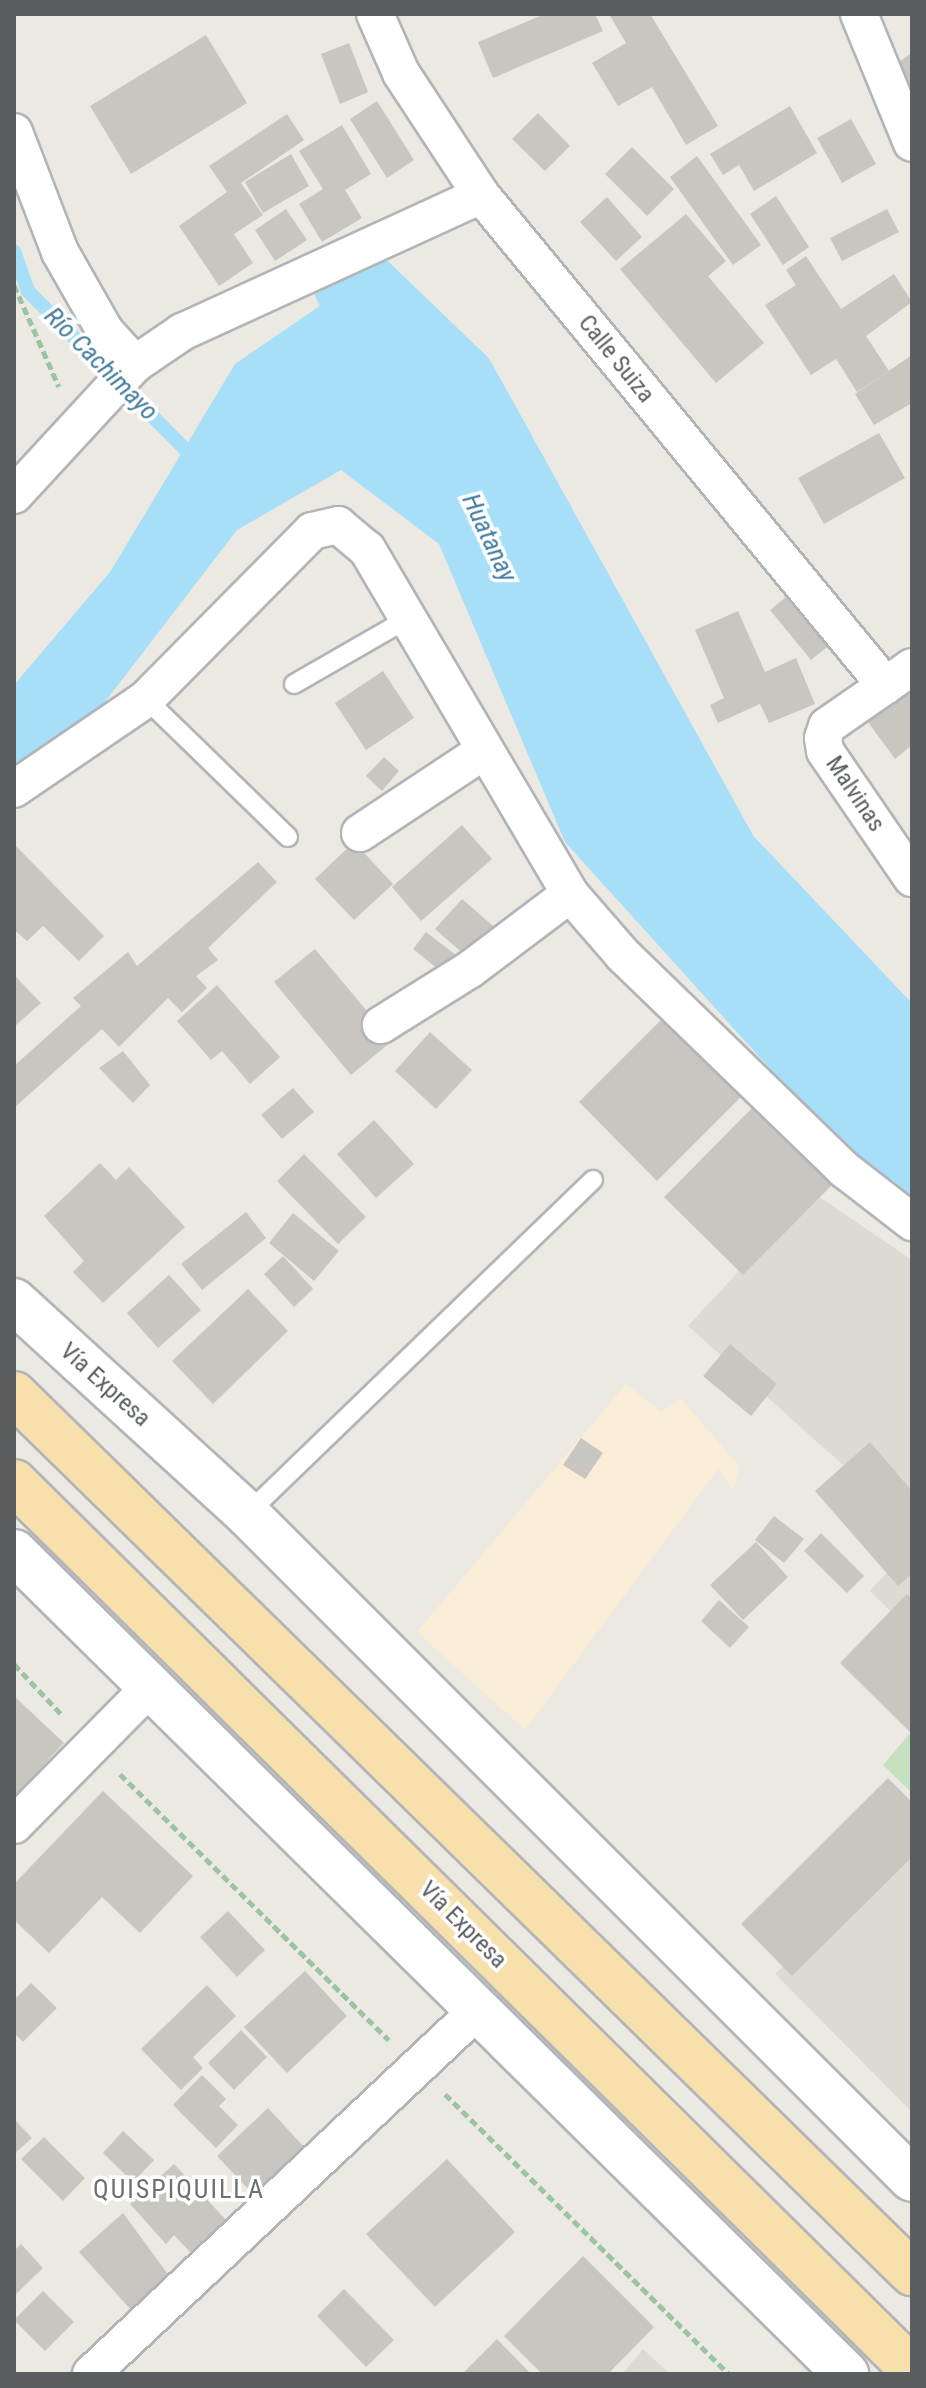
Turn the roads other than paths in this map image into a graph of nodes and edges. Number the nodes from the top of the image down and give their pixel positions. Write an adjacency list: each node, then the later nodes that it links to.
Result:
1 (375, 14): 5 (street, Calle Suiza)
2 (859, 14): 4 (street)
3 (14, 132): 6 (street)
4 (912, 143)
5 (481, 195): 6 (street); 9 (street, Calle Suiza)
6 (135, 364): 7 (street)
7 (14, 495)
8 (407, 619): 10 (lane); 11 (street); 12 (street)
9 (899, 677): 16 (street, Malvinas)
10 (294, 684)
11 (146, 699): 13 (street); 15 (lane)
12 (484, 751): 14 (street); 17 (street)
13 (14, 789)
14 (360, 833)
15 (288, 837)
16 (912, 878)
17 (570, 894): 18 (street); 20 (street)
18 (381, 1025)
19 (593, 1180): 24 (lane)
20 (912, 1222)
21 (14, 1301): 24 (main road, Vía Expresa)
22 (14, 1394): 30 (main road)
23 (14, 1482): 31 (main road, Vía Expresa)
24 (247, 1514): 29 (main road, Vía Expresa)
25 (14, 1552): 26 (main road, Vía Expresa)
26 (150, 1687): 27 (street); 28 (main road, Vía Expresa)
27 (14, 1825)
28 (478, 2010): 32 (street); 33 (main road, Vía Expresa)
29 (912, 2179)
30 (912, 2273)
31 (912, 2369)
32 (91, 2374)
33 (846, 2374)

